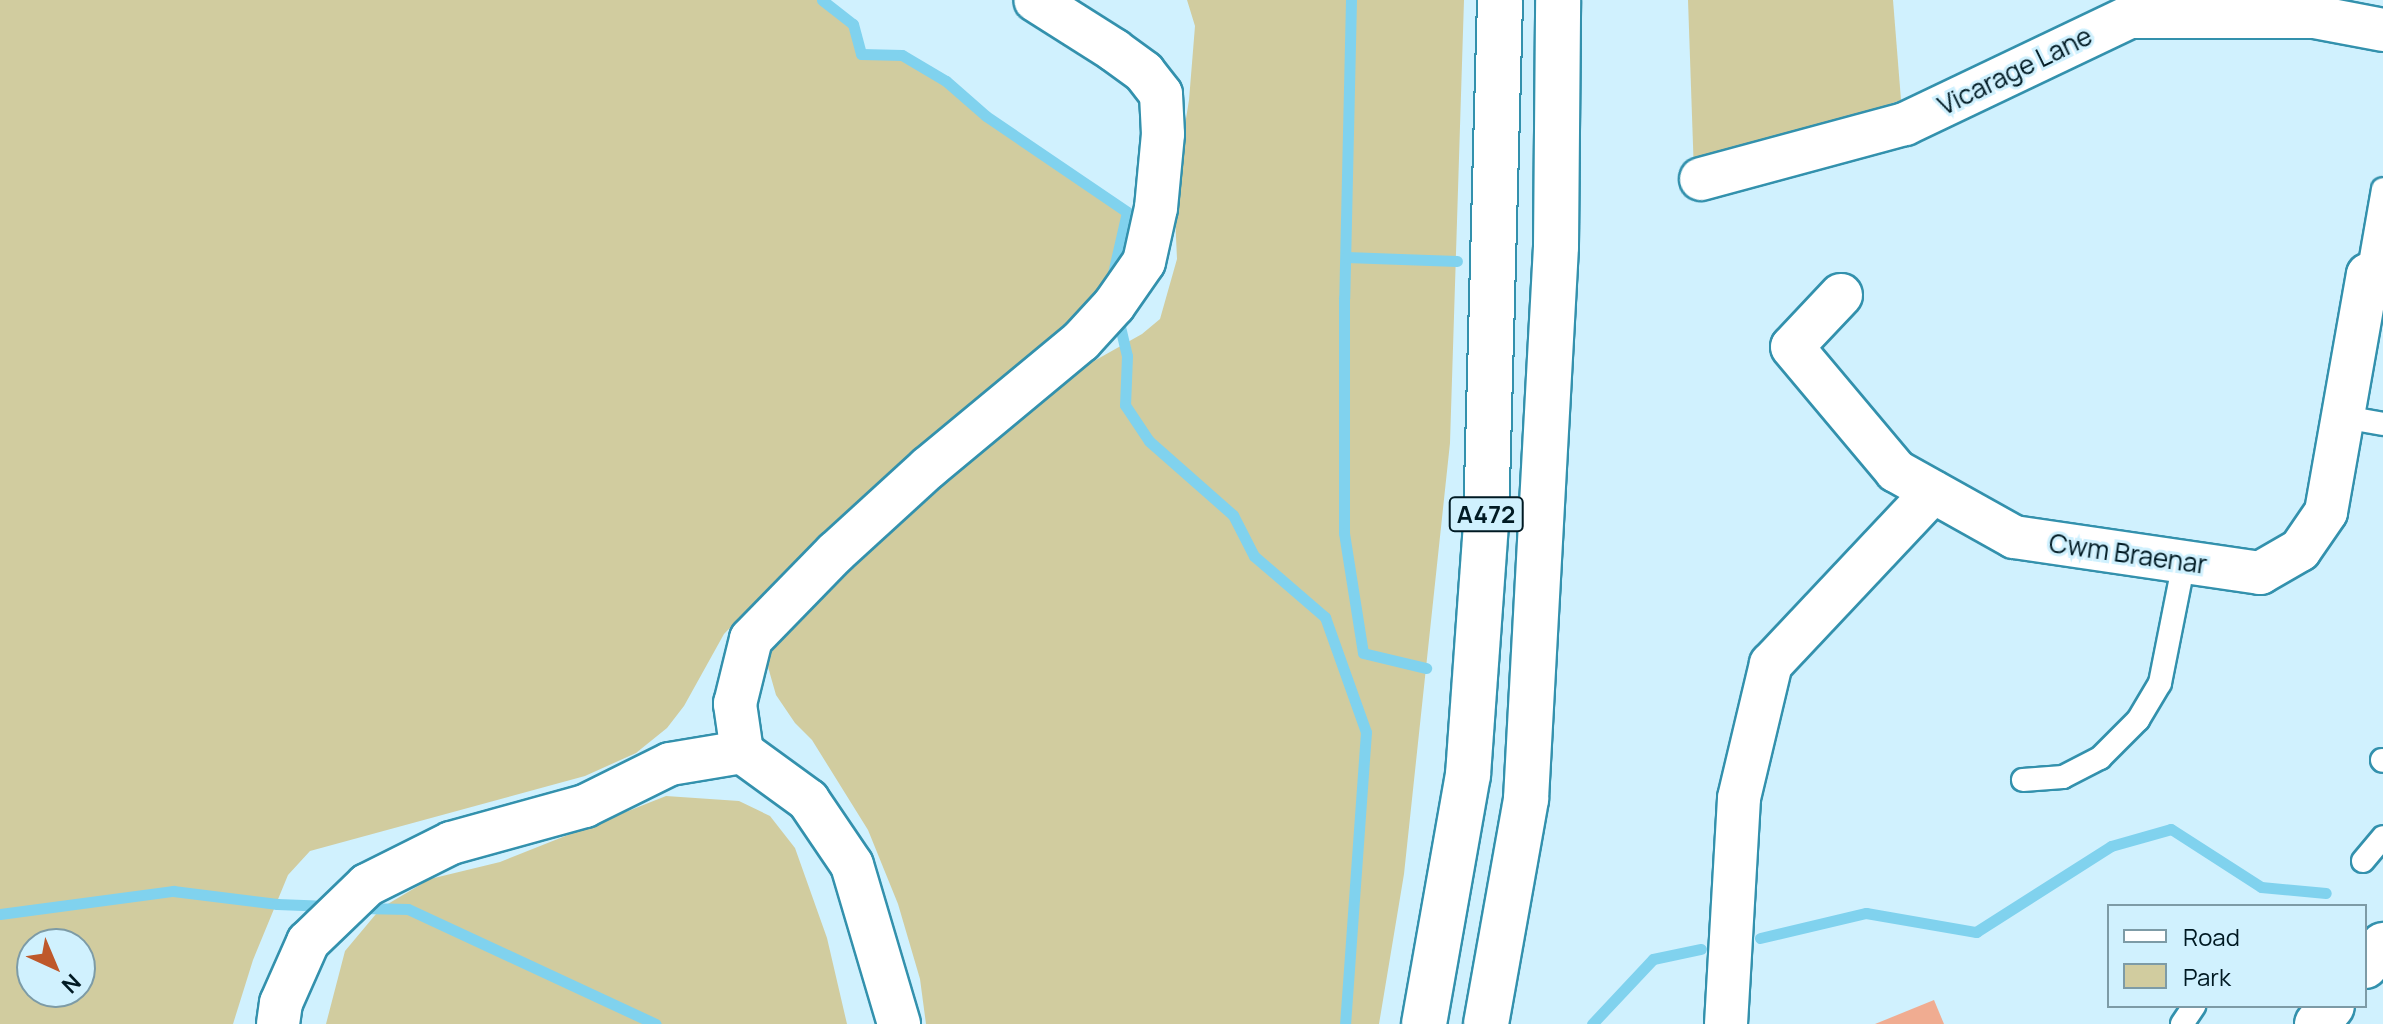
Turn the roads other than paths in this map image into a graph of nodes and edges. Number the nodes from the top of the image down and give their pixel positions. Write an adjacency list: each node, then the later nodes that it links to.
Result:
1 (1035, 0): 13 (street)
2 (1500, 0): 22 (main road, A472)
3 (1558, 0): 23 (main road, A472)
4 (2126, 8): 5 (street, Vicarage Lane); 6 (street, Vicarage Lane)
5 (2383, 30)
6 (1701, 179)
7 (2383, 189): 8 (lane)
8 (2376, 271): 10 (street, Cwm Braenar)
9 (1841, 295): 11 (street, Cwm Braenar)
10 (2364, 421): 12 (street, Cwm Braenar)
11 (1933, 492): 12 (street, Cwm Braenar); 24 (street)
12 (2184, 562): 14 (lane)
13 (742, 752): 20 (street); 21 (street)
14 (2023, 780)
15 (2383, 837): 16 (lane)
16 (2363, 861)
17 (2383, 945): 18 (main road)
18 (2367, 964)
19 (2330, 1008): 25 (main road)
20 (278, 1024)
21 (899, 1024)
22 (1424, 1024)
23 (1486, 1024)
24 (1726, 1024)
25 (2317, 1024)

